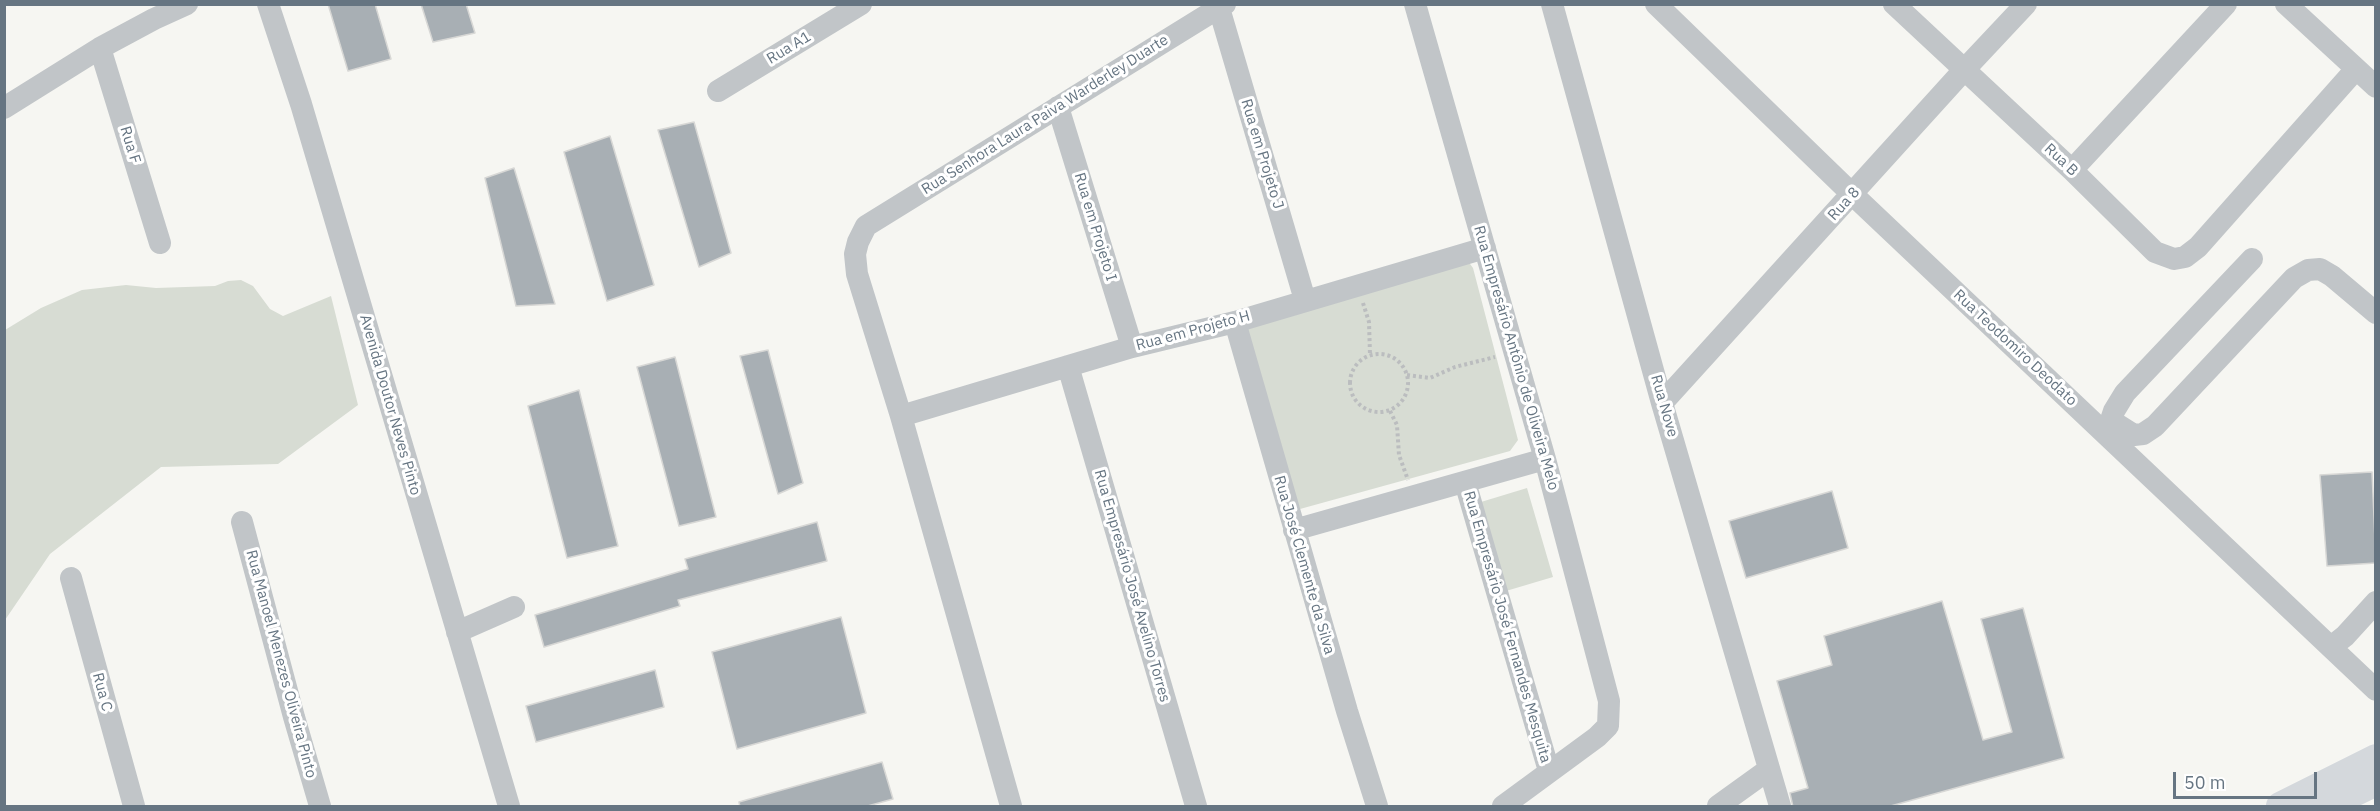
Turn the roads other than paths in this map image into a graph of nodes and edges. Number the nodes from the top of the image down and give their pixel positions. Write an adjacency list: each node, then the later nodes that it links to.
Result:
1 (187, 4): 12 (street)
2 (268, 4): 39 (street, Avenida Doutor Neves Pinto)
3 (861, 4): 17 (street, Rua A1)
4 (1415, 4): 23 (street, Rua Empresário Antônio de Oliveira Melo)
5 (1552, 4): 30 (street, Rua Nove)
6 (1656, 4): 21 (street, Rua Teodomiro Deodato)
7 (1894, 4): 15 (street, Rua B)
8 (2026, 4): 15 (street, Rua 8)
9 (2226, 4): 20 (street)
10 (2286, 4): 14 (street)
11 (1222, 6): 18 (street, Rua Senhora Laura Paiva Warderley Duarte); 25 (street, Rua em Projeto J)
12 (149, 12): 13 (street)
13 (100, 48): 19 (street); 22 (street, Rua F)
14 (2356, 69): 16 (street); 20 (street, Rua B)
15 (1964, 70): 20 (street, Rua B); 21 (street, Rua 8)
16 (2376, 87)
17 (718, 91)
18 (1058, 107): 28 (street, Rua em Projeto I); 31 (street, Rua Senhora Laura Paiva Warderley Duarte)
19 (4, 108)
20 (2072, 170)
21 (1852, 194): 30 (street, Rua 8); 40 (street, Rua Teodomiro Deodato)
22 (160, 243)
23 (1485, 248): 25 (street, Rua em Projeto H); 32 (street, Rua Empresário Antônio de Oliveira Melo)
24 (2252, 259): 26 (street)
25 (1305, 300): 27 (street, Rua em Projeto H)
26 (2376, 313)
27 (1234, 322): 28 (street, Rua em Projeto H); 35 (street, Rua José Clemente da Silva)
28 (1131, 347): 29 (street, Rua em Projeto H)
29 (1068, 366): 31 (street, Rua em Projeto H); 50 (street, Rua Empresário José Avelino Torres)
30 (1662, 403): 43 (street, Rua Nove)
31 (901, 416): 49 (street)
32 (1545, 459): 33 (street); 44 (street, Rua Empresário Antônio de Oliveira Melo)
33 (1465, 482): 35 (street); 44 (street, Rua Empresário José Fernandes Mesquita)
34 (242, 522): 47 (street, Rua Manoel Menezes Oliveira Pinto)
35 (1294, 531): 51 (street, Rua José Clemente da Silva)
36 (71, 578): 46 (street, Rua C)
37 (2376, 602): 40 (street)
38 (514, 608): 39 (street)
39 (457, 632): 48 (street, Avenida Doutor Neves Pinto)
40 (2331, 647): 41 (street, Rua Teodomiro Deodato)
41 (2372, 681)
42 (2376, 758): 55 (main road)
43 (1768, 770): 53 (street); 54 (street, Rua Nove)
44 (1549, 771): 52 (street)
45 (2363, 792): 56 (main road)
46 (134, 807)
47 (320, 807)
48 (509, 807)
49 (1011, 807)
50 (1196, 807)
51 (1377, 807)
52 (1503, 807)
53 (1718, 807)
54 (1780, 807)
55 (2280, 807)
56 (2327, 807)

